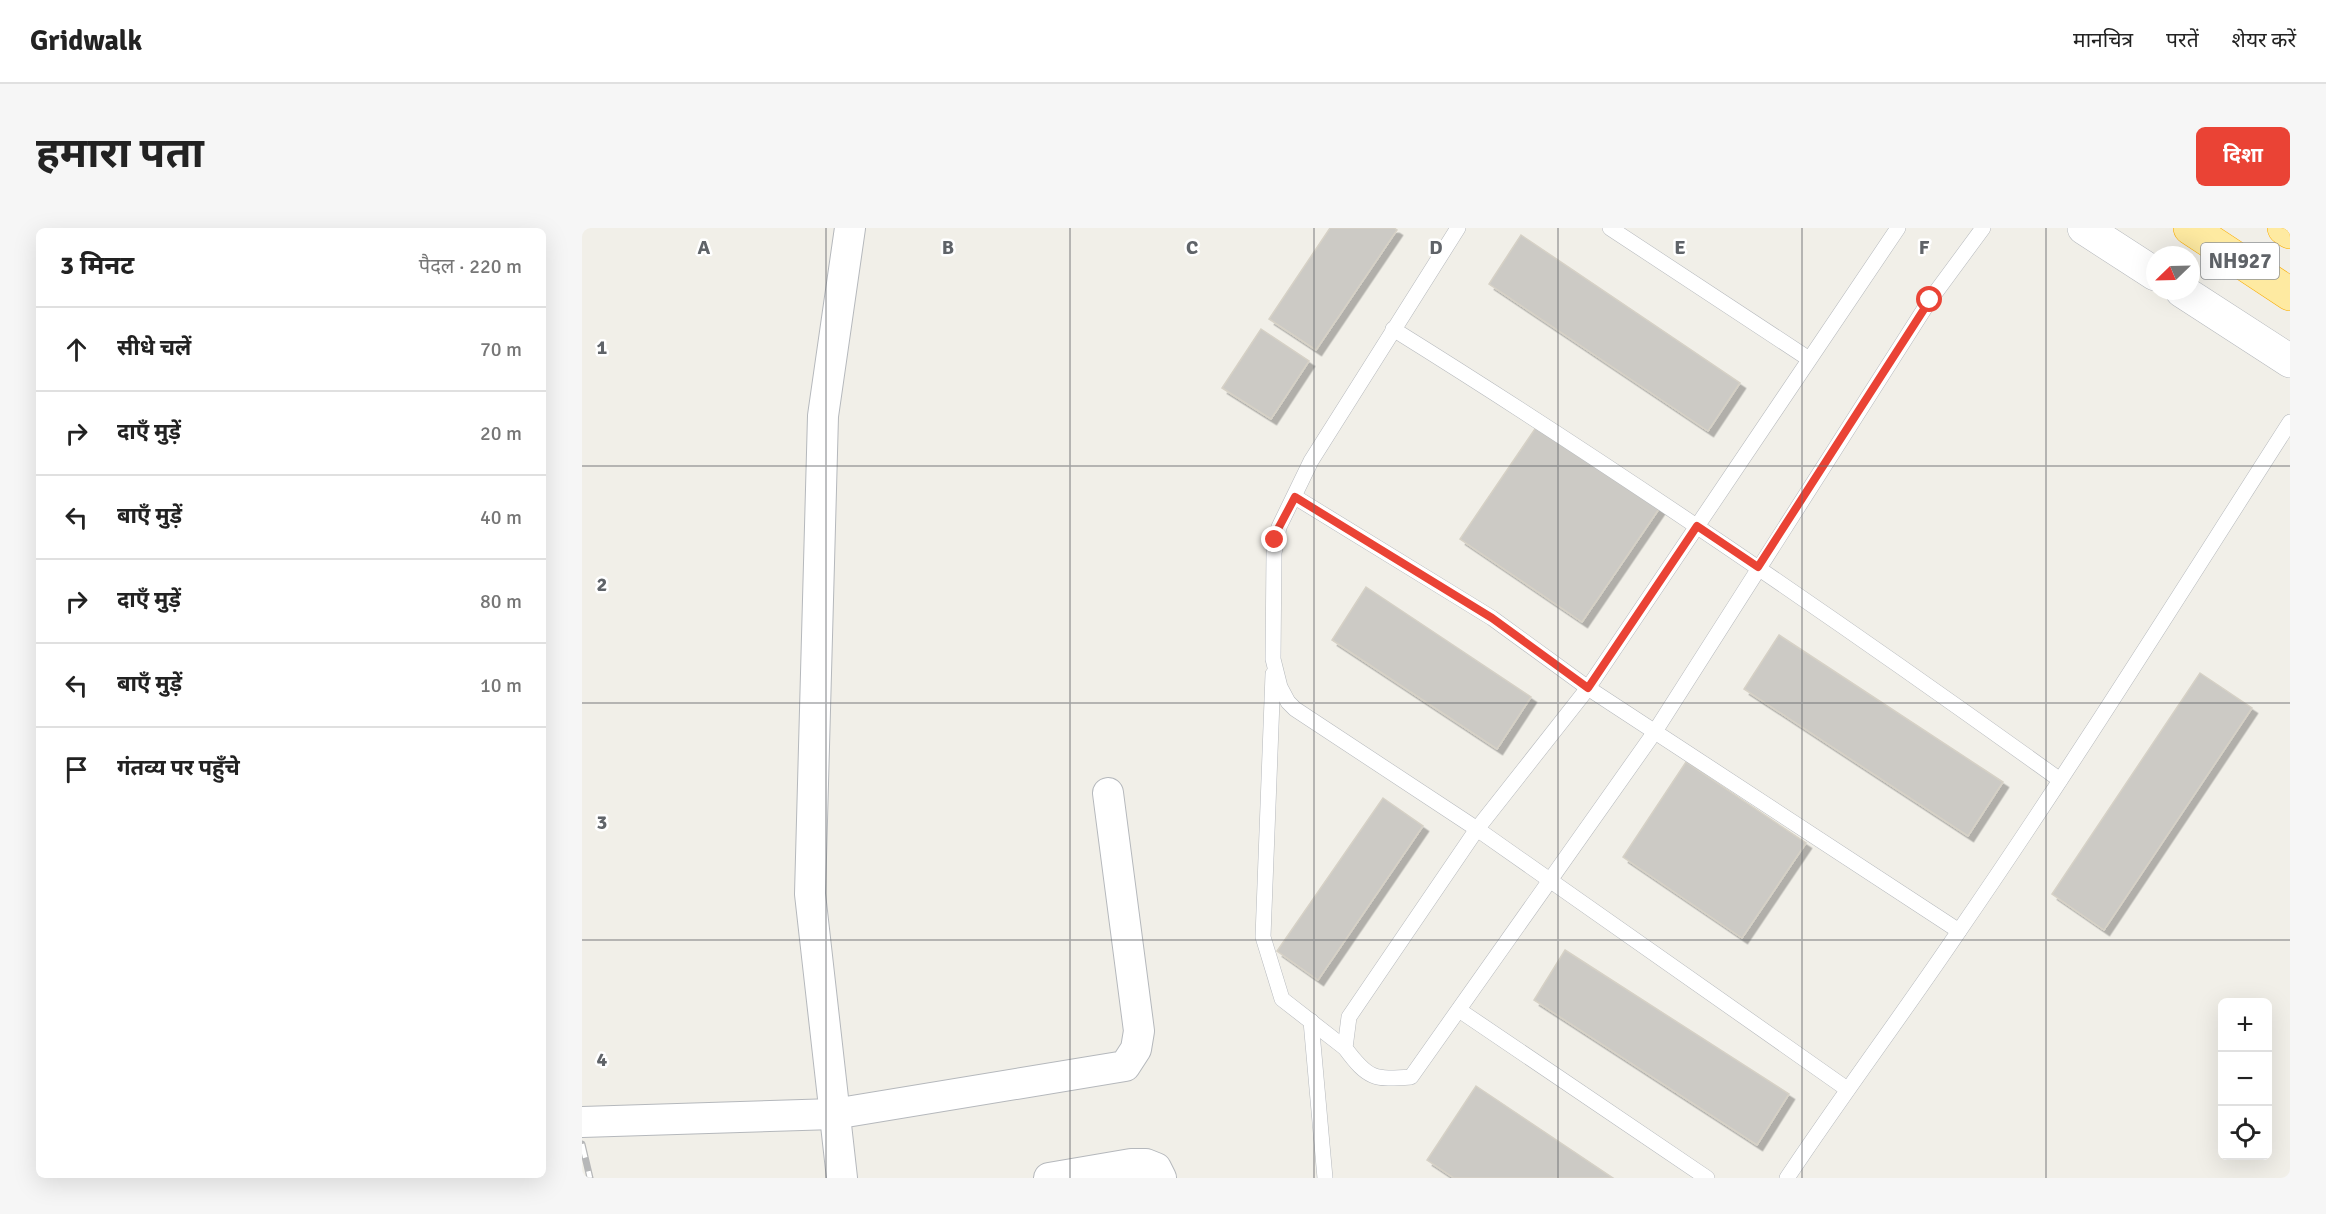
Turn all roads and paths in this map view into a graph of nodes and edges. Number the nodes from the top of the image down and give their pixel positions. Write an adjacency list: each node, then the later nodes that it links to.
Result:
1 (850, 228): 32 (street)
2 (1458, 228): 13 (lane)
3 (1610, 228): 14 (lane)
4 (1898, 228): 14 (lane)
5 (1983, 228): 19 (lane)
6 (2084, 228): 10 (street)
7 (2190, 228): 11 (highway, NH927)
8 (2284, 228): 9 (highway, NH927)
9 (2290, 232)
10 (2146, 268)
11 (2290, 294)
12 (2196, 300): 15 (street)
13 (1393, 329): 17 (lane); 18 (lane)
14 (1809, 359): 18 (lane)
15 (2290, 361)
16 (2290, 422): 23 (lane)
17 (1295, 497): 20 (lane); 21 (lane)
18 (1697, 526): 19 (lane); 21 (lane)
19 (1758, 567): 22 (lane); 23 (lane)
20 (1273, 659): 25 (lane); 29 (lane)
21 (1588, 688): 22 (lane); 25 (lane)
22 (1654, 733): 26 (lane); 27 (lane)
23 (2060, 780): 27 (lane)
24 (1108, 793): 32 (street)
25 (1477, 829): 26 (lane); 30 (lane)
26 (1550, 880): 28 (lane); 31 (lane)
27 (1959, 931): 31 (lane)
28 (1459, 1010): 30 (lane); 38 (lane)
29 (1311, 1021): 30 (lane); 37 (lane)
30 (1346, 1048)
31 (1847, 1089): 39 (lane)
32 (834, 1114): 33 (street); 34 (street)
33 (582, 1122)
34 (842, 1178)
35 (1049, 1178): 36 (street)
36 (1161, 1178)
37 (1325, 1178)
38 (1707, 1178)
39 (1787, 1178)

